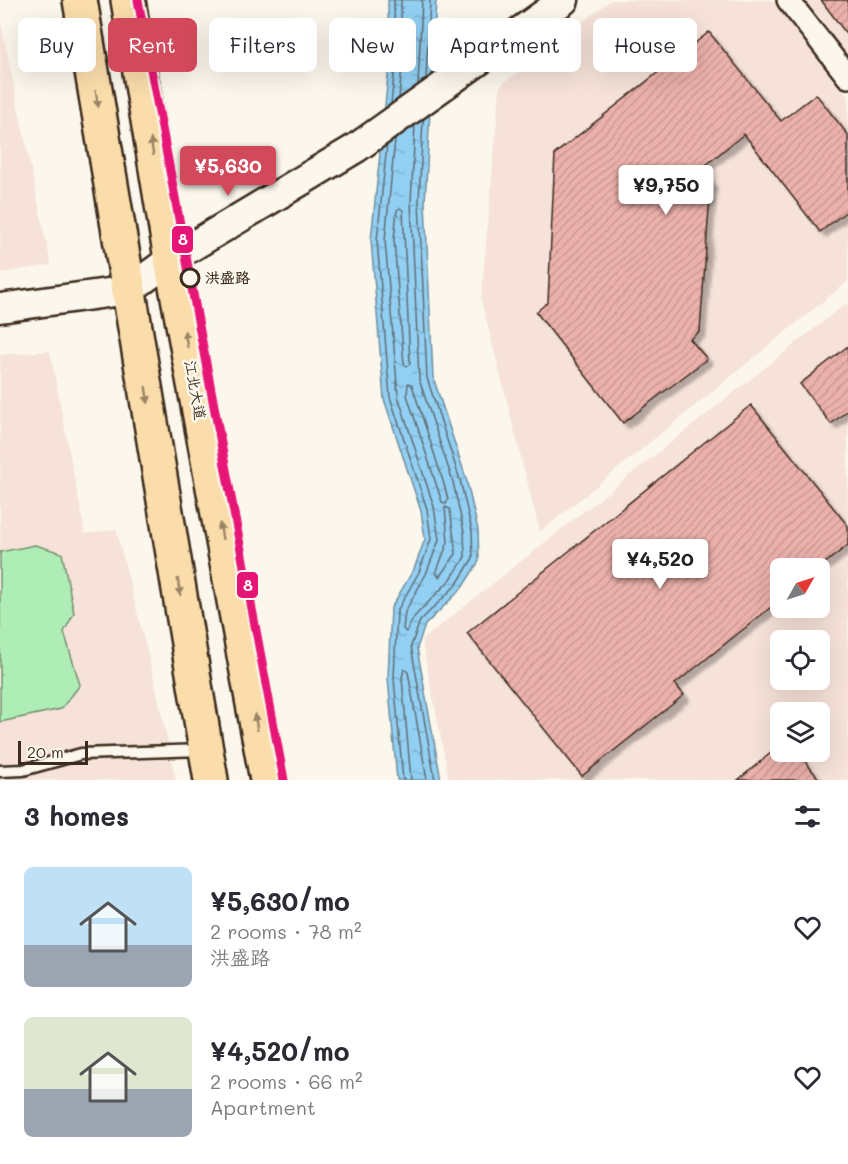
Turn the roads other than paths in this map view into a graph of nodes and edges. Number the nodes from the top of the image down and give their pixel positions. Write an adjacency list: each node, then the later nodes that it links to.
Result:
1 (80, 0): 7 (main road, one-way to 7)
2 (128, 0): 6 (main road, 江北大道, one-way to 2)
3 (564, 0): 6 (street)
4 (788, 0): 5 (street)
5 (848, 77)
6 (171, 259): 7 (street); 11 (main road, 江北大道, one-way to 6)
7 (129, 290): 8 (street); 9 (main road, one-way to 9)
8 (0, 308)
9 (208, 765): 10 (lane)
10 (0, 771)
11 (267, 780)

